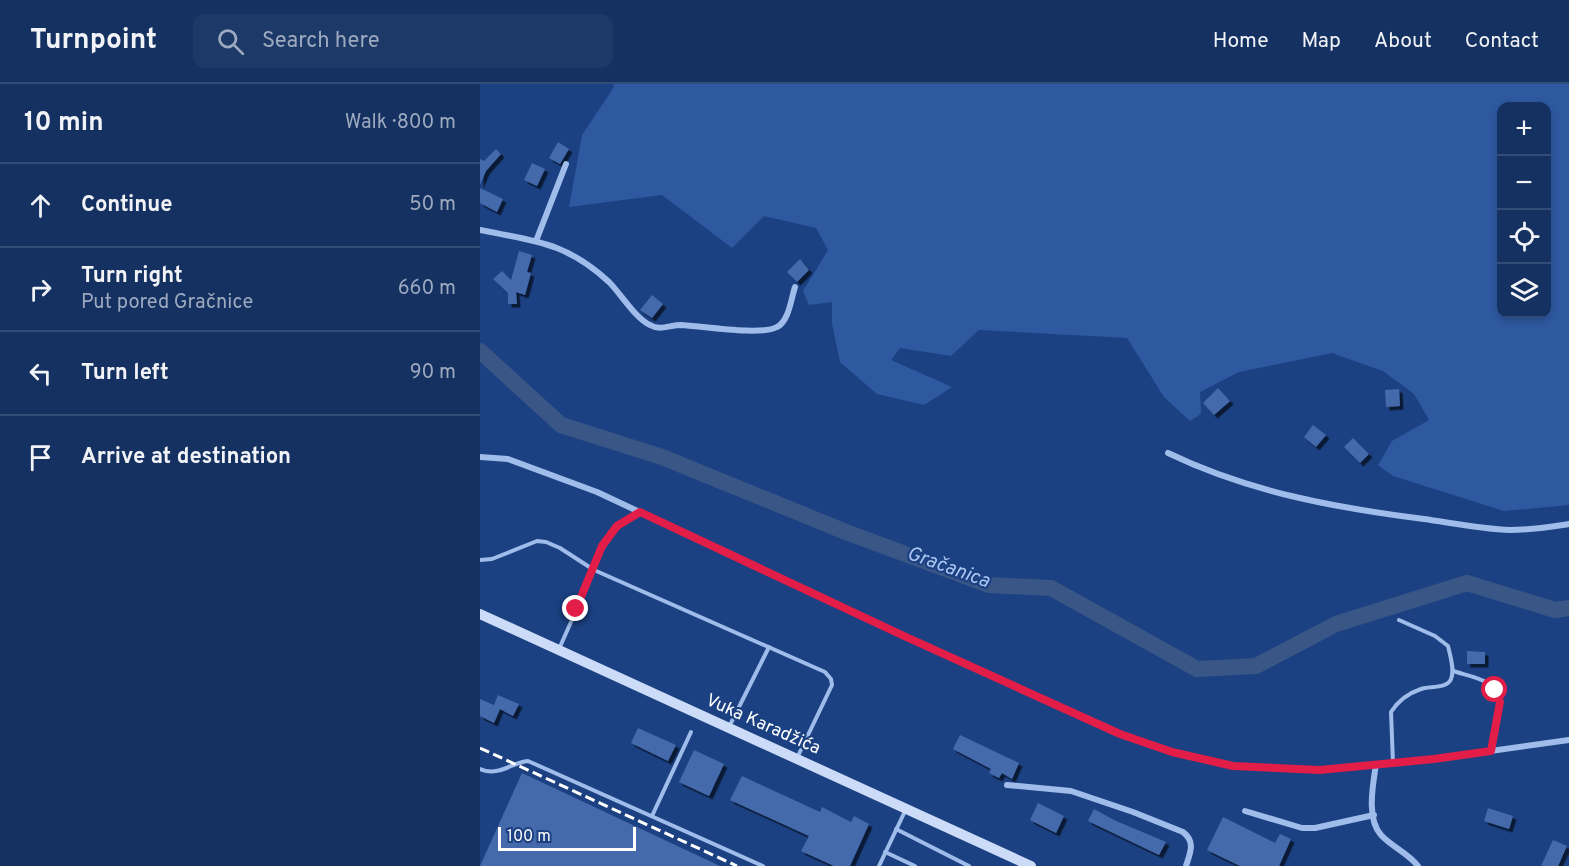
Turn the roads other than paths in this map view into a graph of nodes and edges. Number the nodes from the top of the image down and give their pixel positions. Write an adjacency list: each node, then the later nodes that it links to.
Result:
1 (566, 164): 3 (street)
2 (480, 230): 3 (street)
3 (536, 241): 4 (street)
4 (795, 287)
5 (1168, 453): 8 (street)
6 (480, 457): 7 (street)
7 (640, 512): 10 (lane); 22 (street)
8 (1569, 524)
9 (480, 560): 10 (lane)
10 (594, 570): 13 (lane); 14 (lane)
11 (480, 614): 14 (street, Vuka Karadžića)
12 (1399, 620): 15 (lane)
13 (769, 647): 16 (lane); 20 (lane)
14 (558, 650): 16 (street, Vuka Karadžića)
15 (1453, 671): 19 (lane); 21 (lane)
16 (728, 727): 20 (street, Vuka Karadžića)
17 (691, 732): 27 (lane)
18 (1569, 740): 19 (street)
19 (1491, 751): 21 (street)
20 (797, 758): 25 (street, Vuka Karadžića)
21 (1393, 763): 22 (street)
22 (1376, 764): 28 (street)
23 (480, 769): 27 (lane)
24 (1007, 785): 32 (street)
25 (906, 808): 29 (lane); 31 (street, Vuka Karadžića)
26 (1245, 811): 28 (street)
27 (652, 816): 33 (lane)
28 (1374, 816): 39 (street)
29 (896, 830): 30 (lane); 36 (lane)
30 (885, 852): 34 (lane); 35 (lane)
31 (1016, 863): 37 (street, Vuka Karadžića)
32 (1186, 864): 38 (street)
33 (763, 866)
34 (879, 866)
35 (915, 866)
36 (969, 866)
37 (1031, 866)
38 (1195, 866)
39 (1418, 866)

